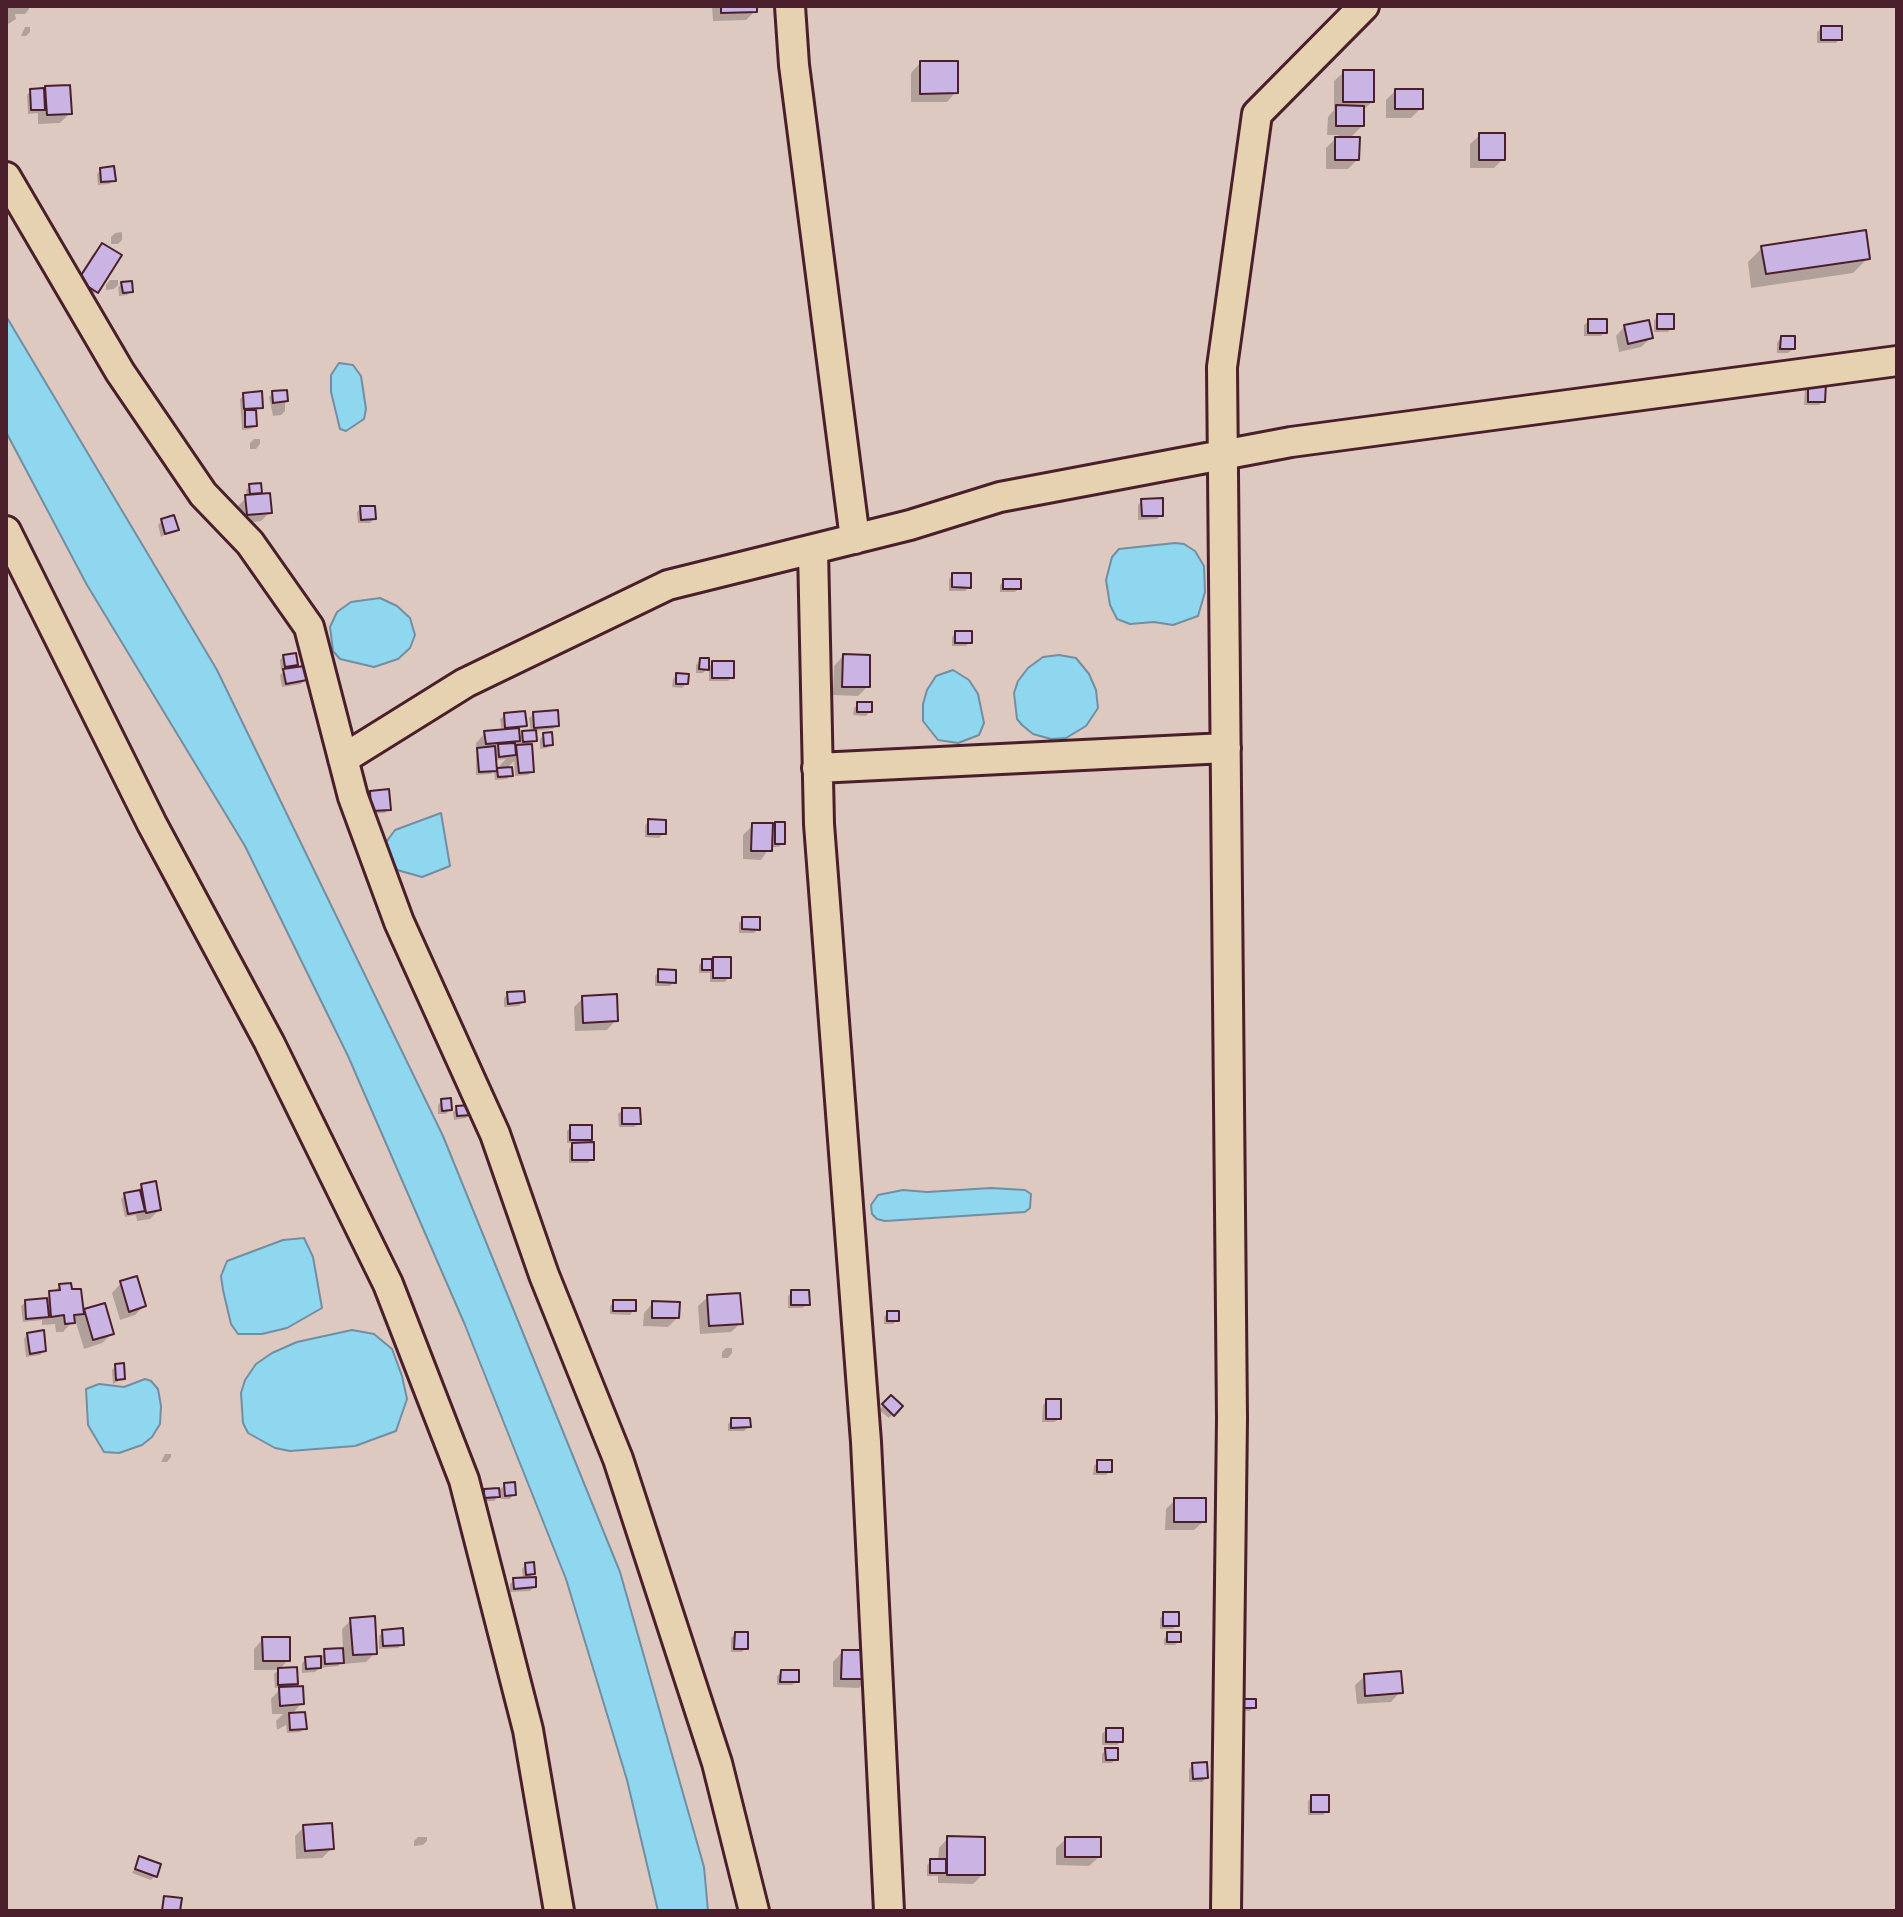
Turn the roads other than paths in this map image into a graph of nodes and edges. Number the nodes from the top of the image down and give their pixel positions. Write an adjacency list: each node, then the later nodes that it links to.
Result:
1 (790, 6): 7 (street)
2 (1364, 6): 5 (street)
3 (6, 177): 11 (street)
4 (1897, 361): 5 (street)
5 (1224, 454): 7 (street); 10 (street)
6 (6, 531): 9 (street)
7 (855, 539): 8 (street)
8 (813, 550): 11 (street); 12 (street)
9 (17, 578): 13 (street)
10 (1226, 748): 12 (street); 16 (street)
11 (343, 759): 14 (street)
12 (817, 768): 15 (street)
13 (559, 1911)
14 (754, 1911)
15 (889, 1911)
16 (1226, 1911)

